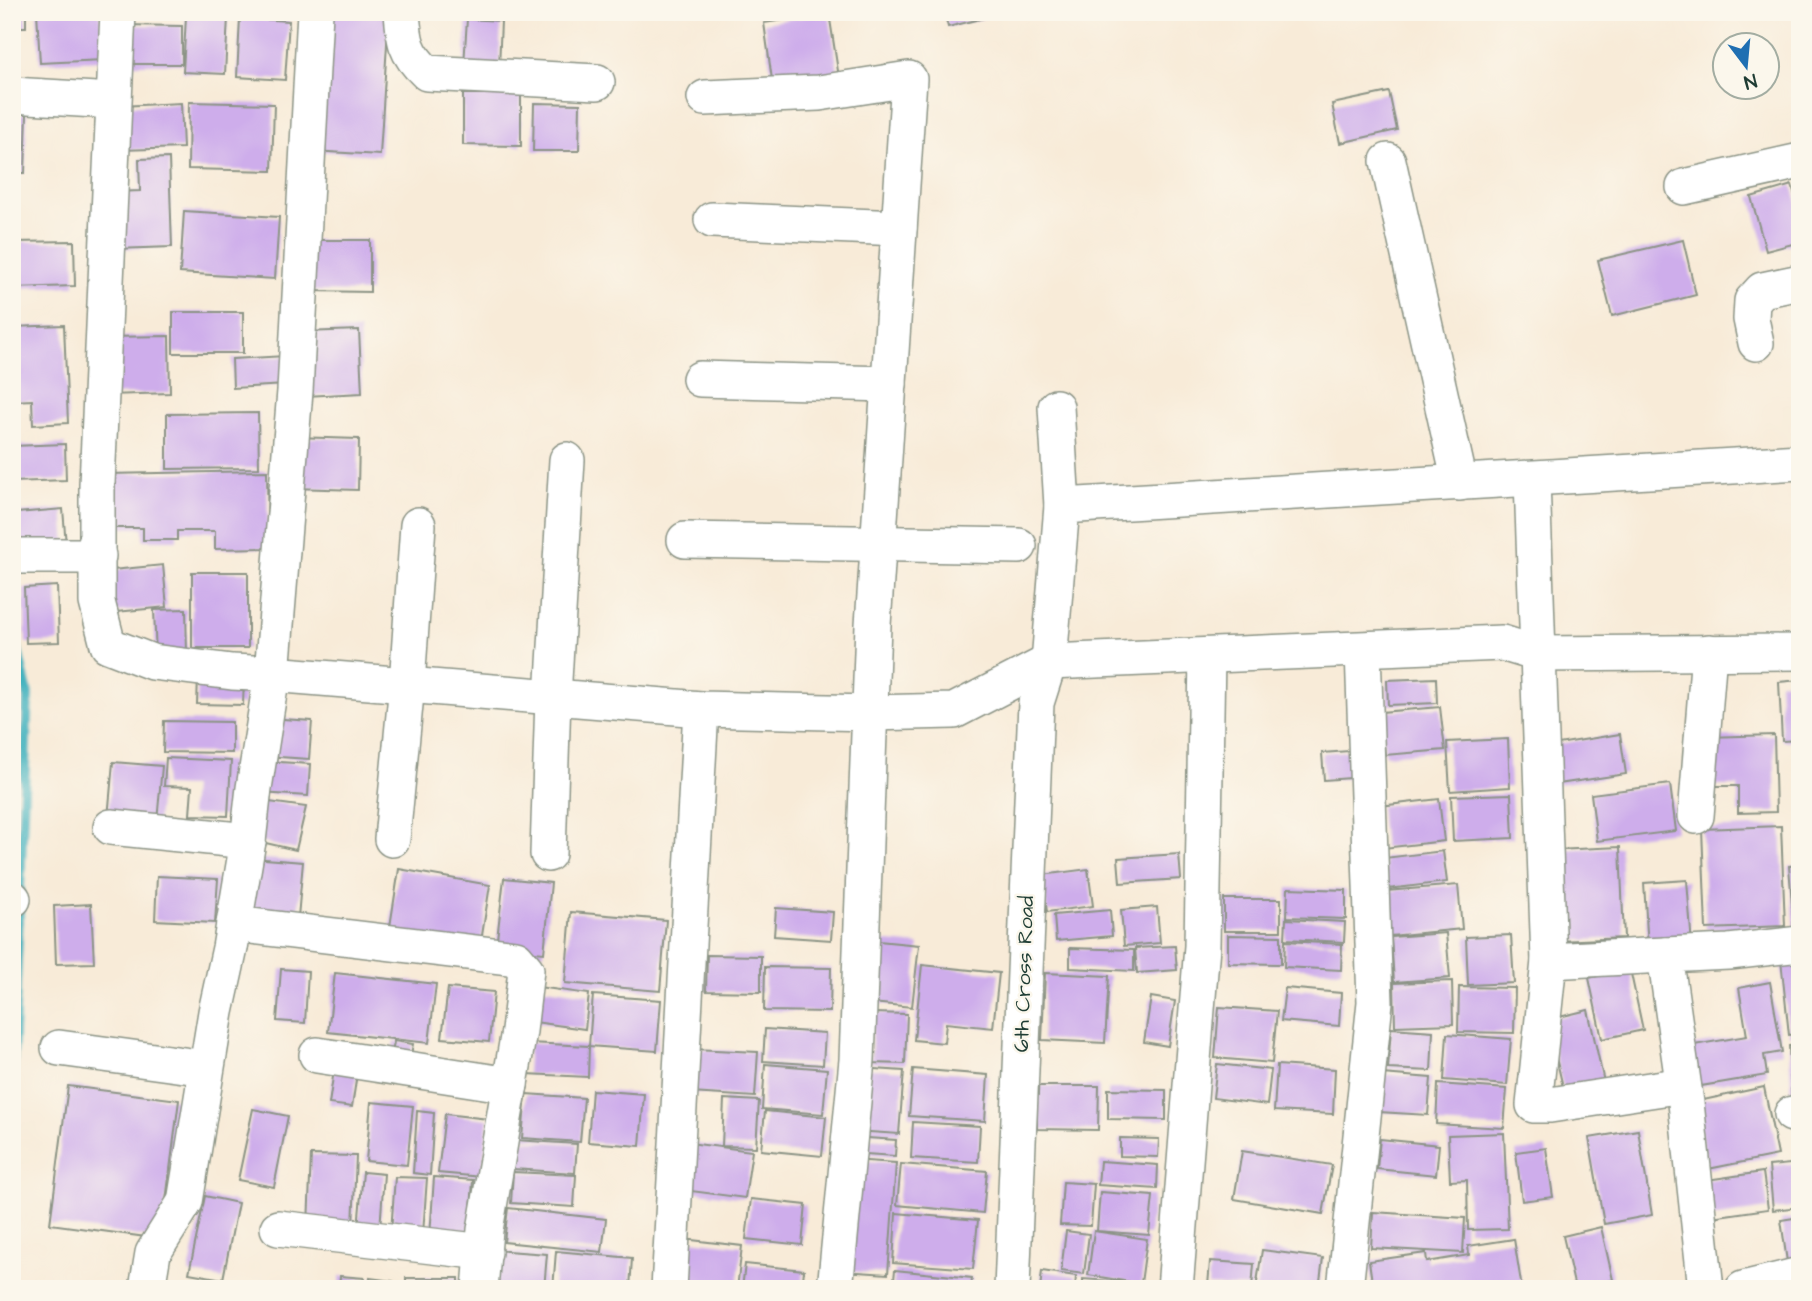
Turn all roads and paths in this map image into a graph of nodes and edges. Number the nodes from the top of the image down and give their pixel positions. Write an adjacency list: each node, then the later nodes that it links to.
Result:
1 (118, 12): 7 (street)
2 (315, 12): 35 (street)
3 (402, 12): 4 (street)
4 (597, 82)
5 (12, 95): 7 (street)
6 (705, 98): 12 (street)
7 (113, 101): 28 (street)
8 (1388, 161): 21 (street)
9 (1800, 161): 10 (street)
10 (1684, 187)
11 (712, 220): 12 (street)
12 (899, 228): 16 (street)
13 (1800, 282): 14 (street)
14 (1756, 343)
15 (701, 379): 16 (street)
16 (889, 384): 25 (street)
17 (1056, 407): 22 (street, 6th Cross Road)
18 (567, 460): 37 (street)
19 (1800, 463): 20 (street)
20 (1532, 479): 21 (street); 32 (street)
21 (1460, 483): 22 (street)
22 (1062, 506): 34 (street, 6th Cross Road)
23 (418, 525): 36 (street)
24 (685, 540): 25 (street)
25 (878, 545): 26 (street); 39 (street)
26 (1020, 546)
27 (12, 556): 28 (street)
28 (98, 556): 35 (street)
29 (1363, 650): 32 (street); 33 (street); 63 (street)
30 (1709, 652): 31 (street); 32 (street); 40 (street)
31 (1800, 652)
32 (1538, 654): 48 (street)
33 (1207, 656): 34 (street); 62 (street)
34 (1049, 662): 39 (street); 61 (street, 6th Cross Road)
35 (272, 674): 36 (street); 43 (street)
36 (407, 684): 37 (street); 42 (street)
37 (553, 697): 38 (street); 44 (street)
38 (701, 709): 39 (street); 59 (street)
39 (870, 713): 60 (street)
40 (1696, 816)
41 (111, 827): 43 (street)
42 (392, 839)
43 (248, 841): 45 (street)
44 (548, 854)
45 (234, 924): 51 (street); 52 (street)
46 (1800, 944): 47 (street)
47 (1665, 955): 48 (street); 53 (street)
48 (1549, 961): 53 (street)
49 (60, 1048): 51 (street)
50 (317, 1055): 52 (street)
51 (206, 1068): 57 (street)
52 (510, 1085): 55 (street)
53 (1683, 1085): 64 (street)
54 (278, 1228): 55 (street)
55 (484, 1252): 58 (street)
56 (1800, 1275): 65 (street)
57 (147, 1289)
58 (480, 1289)
59 (669, 1289)
60 (835, 1289)
61 (1012, 1289)
62 (1175, 1289)
63 (1345, 1289)
64 (1706, 1289)
65 (1743, 1289)

